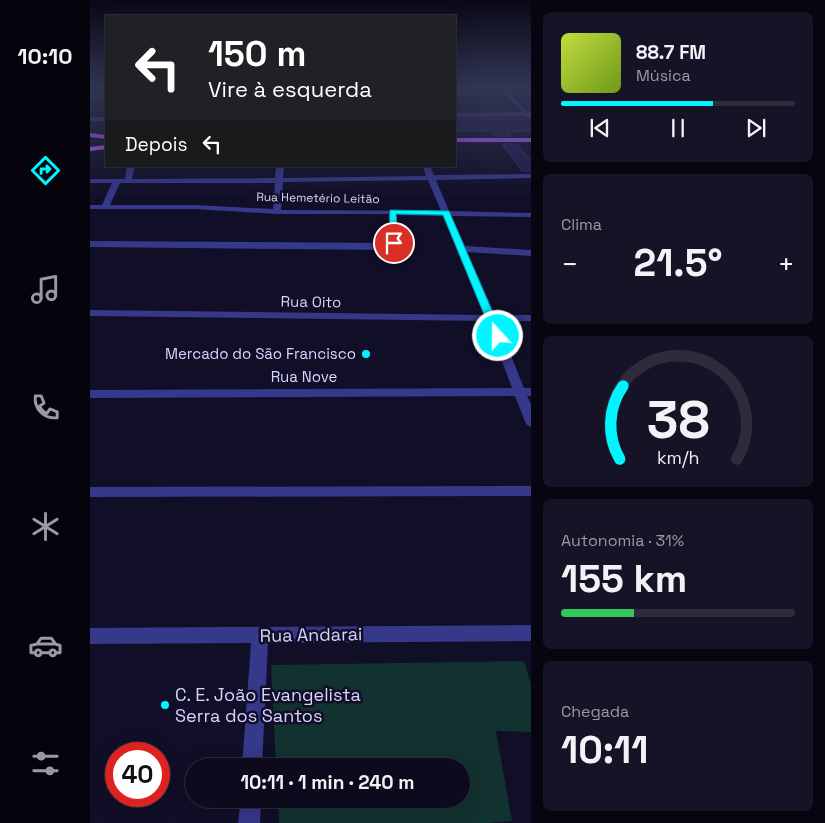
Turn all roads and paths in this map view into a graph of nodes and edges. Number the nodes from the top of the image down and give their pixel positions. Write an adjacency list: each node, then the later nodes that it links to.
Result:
1 (531, 134): 3 (main road)
2 (90, 135): 4 (main road)
3 (456, 135)
4 (105, 137)
5 (456, 140): 6 (main road)
6 (531, 140)
7 (105, 147): 8 (main road)
8 (90, 149)
9 (131, 167): 14 (street)
10 (280, 167): 15 (street)
11 (426, 167): 12 (street)
12 (430, 176): 13 (street); 15 (street); 22 (street)
13 (531, 176)
14 (128, 180): 15 (street); 17 (street)
15 (280, 180): 20 (street)
16 (90, 181): 17 (street)
17 (118, 181): 19 (street)
18 (90, 207): 19 (street, Rua Hemetério Leitão)
19 (105, 207): 20 (street, Rua Hemetério Leitão)
20 (277, 212): 21 (street, Rua Hemetério Leitão)
21 (392, 212): 22 (street, Rua Hemetério Leitão); 24 (street)
22 (446, 212): 23 (street, Rua Hemetério Leitão); 25 (street)
23 (531, 215)
24 (90, 244)
25 (462, 249): 26 (street); 28 (street)
26 (531, 253)
27 (90, 313): 28 (street, Rua Oito)
28 (491, 318): 29 (street, Rua Oito); 30 (street)
29 (531, 318)
30 (525, 392): 31 (street, Rua Nove); 32 (street)
31 (90, 394)
32 (531, 424)
33 (531, 491): 34 (street)
34 (90, 492)
35 (531, 633): 37 (street, Rua Andarai)
36 (90, 636): 37 (street, Rua Andarai)
37 (260, 636): 38 (street)
38 (252, 758)
39 (250, 808): 40 (street)
40 (249, 823)

